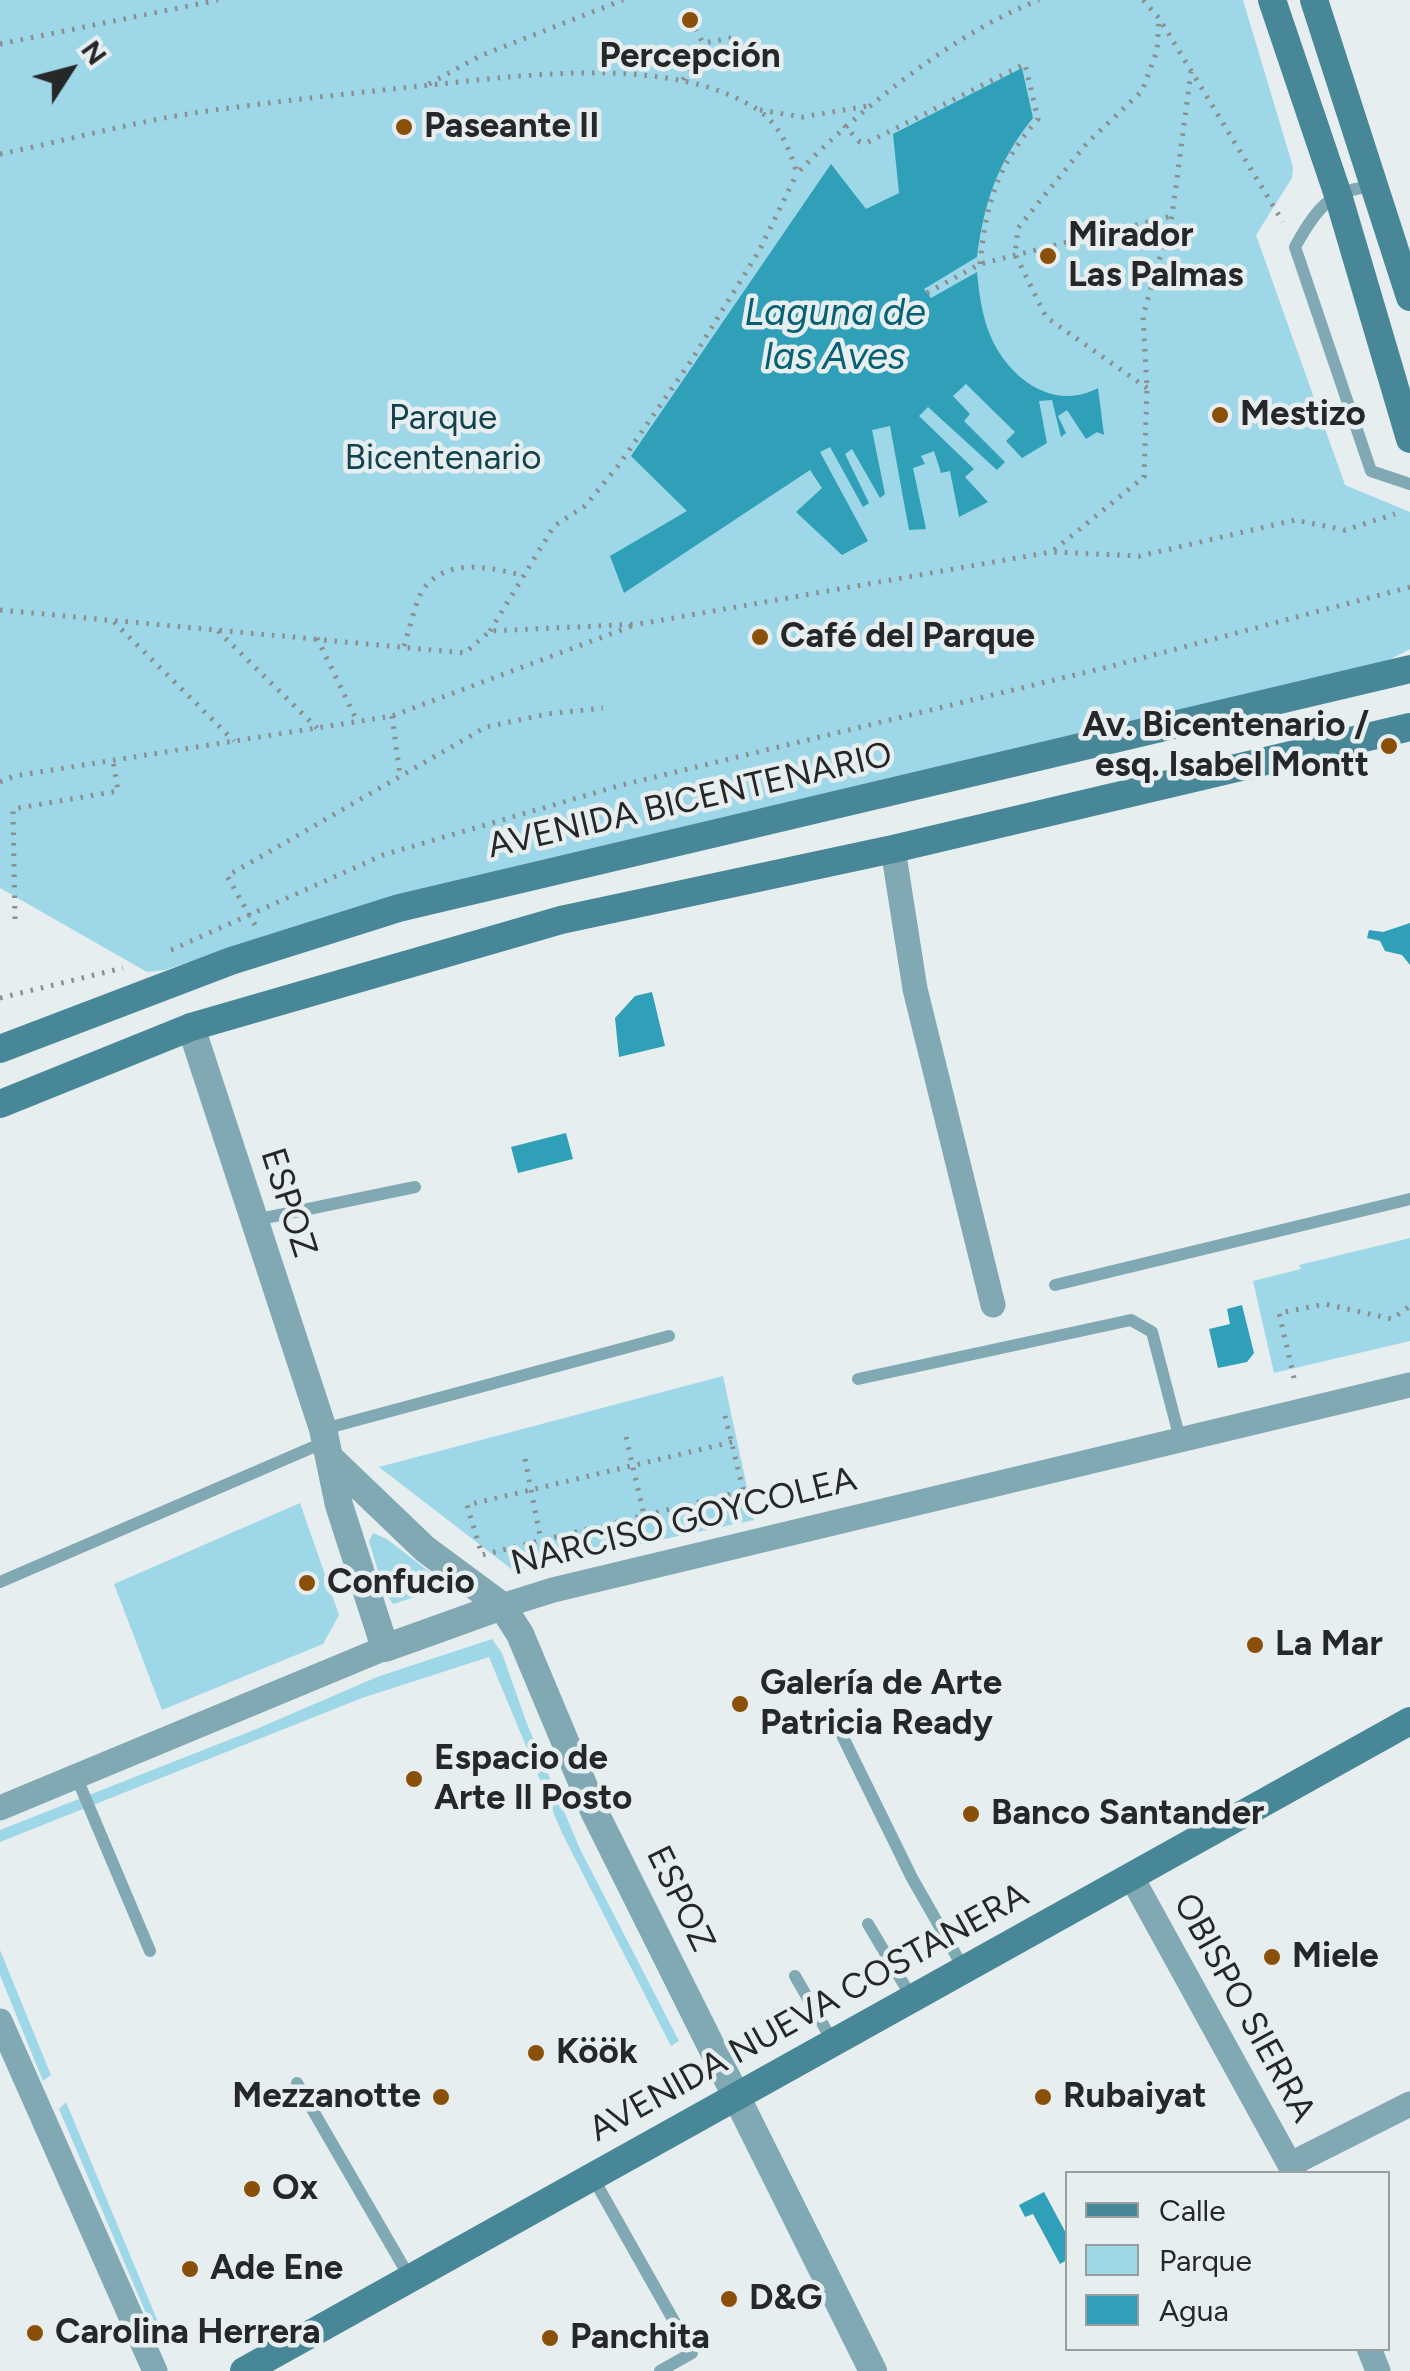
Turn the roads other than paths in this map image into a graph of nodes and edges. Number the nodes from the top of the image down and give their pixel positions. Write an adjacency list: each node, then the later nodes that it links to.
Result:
1 (1272, 0): 4 (main road)
2 (1314, 0): 3 (main road)
3 (1375, 187): 4 (lane); 5 (main road)
4 (1338, 195): 6 (main road); 7 (lane)
5 (1410, 297)
6 (1410, 439)
7 (1410, 484)
8 (1410, 669): 12 (main road, AVENIDA BICENTENARIO)
9 (1410, 727): 10 (main road)
10 (893, 849): 11 (main road); 18 (street)
11 (191, 1027): 13 (main road); 16 (street, ESPOZ)
12 (0, 1049)
13 (0, 1104)
14 (414, 1188): 16 (lane)
15 (1410, 1199): 17 (lane)
16 (254, 1220): 23 (street, ESPOZ)
17 (1055, 1285)
18 (992, 1306)
19 (669, 1336): 23 (lane)
20 (858, 1379): 22 (lane)
21 (1410, 1385): 22 (street, NARCISO GOYCOLEA)
22 (1180, 1439): 25 (street, NARCISO GOYCOLEA)
23 (327, 1443): 24 (lane); 25 (street, ESPOZ); 26 (street, ESPOZ)
24 (0, 1582)
25 (502, 1606): 26 (street, NARCISO GOYCOLEA); 40 (street, ESPOZ)
26 (385, 1648): 29 (street, NARCISO GOYCOLEA)
27 (1410, 1722): 31 (main road, AVENIDA NUEVA COSTANERA)
28 (836, 1723): 34 (lane)
29 (76, 1776): 30 (street, NARCISO GOYCOLEA); 33 (lane)
30 (0, 1808)
31 (1131, 1876): 34 (main road, AVENIDA NUEVA COSTANERA); 42 (street, OBISPO SIERRA)
32 (868, 1924): 36 (lane)
33 (150, 1952)
34 (964, 1969): 36 (main road, AVENIDA NUEVA COSTANERA)
35 (795, 1976): 38 (lane)
36 (912, 1998): 38 (main road, AVENIDA NUEVA COSTANERA)
37 (0, 2021): 45 (street)
38 (833, 2042): 40 (main road, AVENIDA NUEVA COSTANERA)
39 (297, 2083): 44 (lane)
40 (735, 2096): 43 (main road, AVENIDA NUEVA COSTANERA); 48 (street, ESPOZ)
41 (1410, 2104): 42 (street)
42 (1293, 2169)
43 (592, 2176): 44 (main road, AVENIDA NUEVA COSTANERA); 47 (lane)
44 (410, 2278): 46 (main road, AVENIDA NUEVA COSTANERA)
45 (155, 2371)
46 (244, 2371)
47 (660, 2371)
48 (872, 2371)

